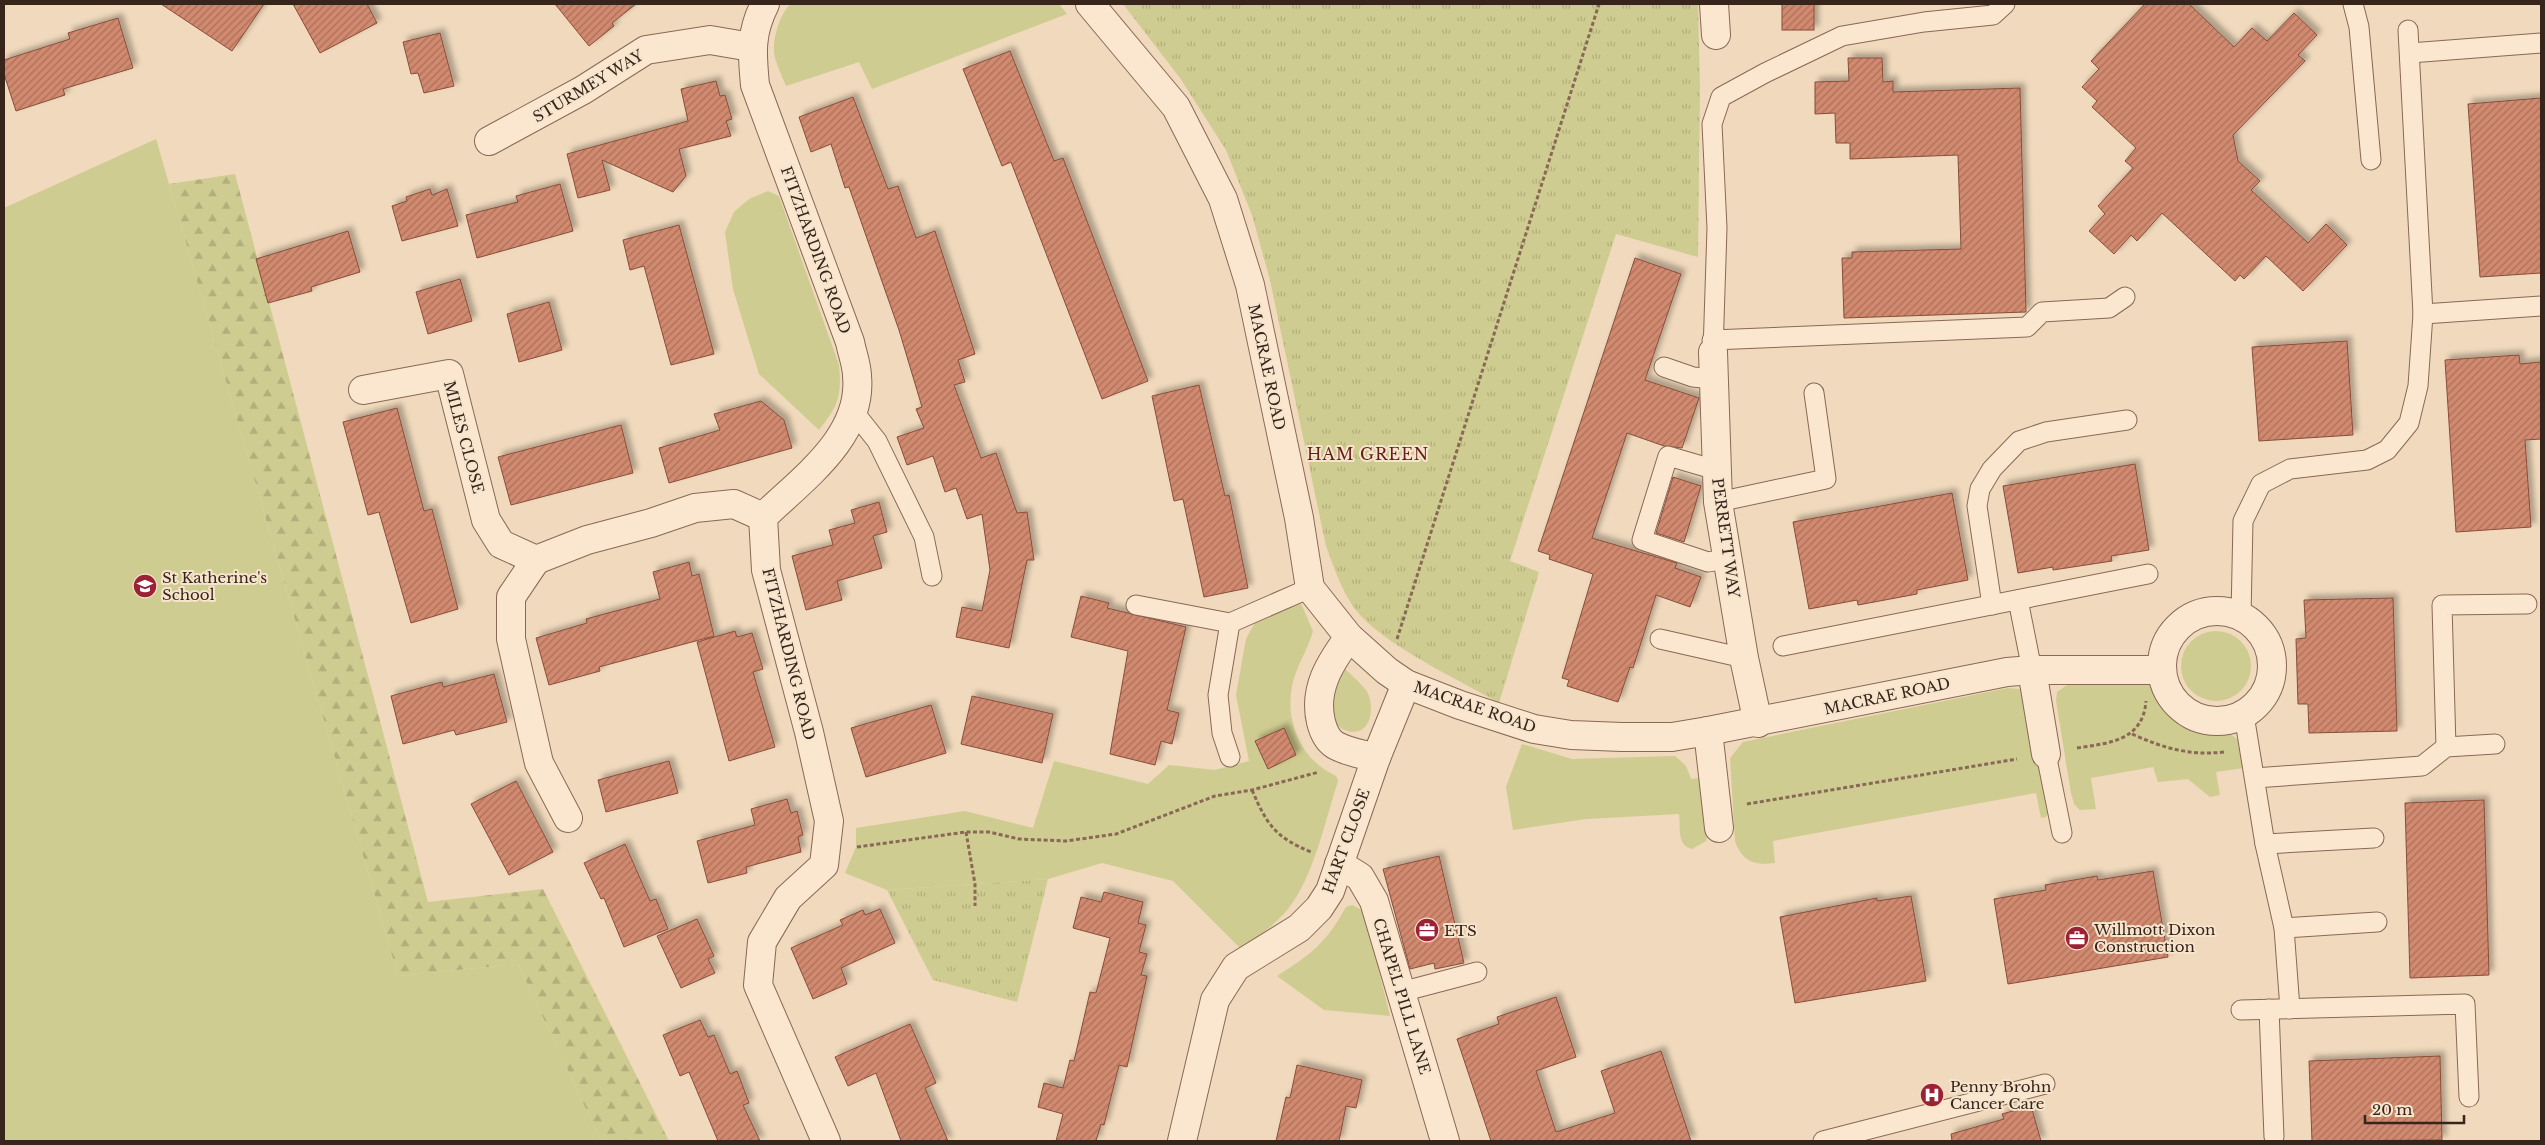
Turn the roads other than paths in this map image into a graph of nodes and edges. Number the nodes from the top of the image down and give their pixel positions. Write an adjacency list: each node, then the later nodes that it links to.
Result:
1 (765, 4): 9 (street, FITZHARDING ROAD)
2 (1090, 4): 30 (street, MACRAE ROAD)
3 (1714, 4): 7 (street)
4 (2005, 4): 16 (lane)
5 (2354, 4): 12 (lane)
6 (2408, 30): 10 (lane)
7 (1716, 35)
8 (2541, 43): 10 (lane)
9 (751, 47): 11 (street, STURMEY WAY); 21 (street, FITZHARDING ROAD)
10 (2410, 53): 15 (lane)
11 (489, 141)
12 (2371, 160)
13 (2125, 297): 16 (lane)
14 (2541, 306): 15 (lane)
15 (2423, 314): 35 (lane)
16 (1713, 346): 18 (street, PERRETT WAY)
17 (1664, 367): 18 (lane)
18 (1713, 379): 23 (street, PERRETT WAY)
19 (363, 390): 27 (street, MILES CLOSE)
20 (1814, 393): 24 (lane)
21 (854, 412): 25 (street, FITZHARDING ROAD); 29 (lane)
22 (2127, 420): 34 (lane)
23 (1716, 470): 24 (street, PERRETT WAY); 26 (lane)
24 (1718, 502): 26 (street, PERRETT WAY)
25 (762, 517): 27 (street); 69 (street, FITZHARDING ROAD)
26 (1727, 559): 40 (street, PERRETT WAY)
27 (536, 560): 53 (street)
28 (2148, 574): 31 (lane)
29 (932, 576)
30 (1310, 588): 36 (lane); 37 (street, MACRAE ROAD)
31 (2018, 600): 34 (lane); 41 (lane)
32 (2526, 604): 48 (lane)
33 (1136, 605): 36 (lane)
34 (1992, 605): 39 (lane)
35 (2241, 616): 42 (street); 44 (street)
36 (1230, 623): 51 (lane)
37 (1349, 637): 43 (street, MACRAE ROAD); 49 (street)
38 (1660, 639): 40 (lane)
39 (1783, 646)
40 (1744, 658): 45 (street, PERRETT WAY)
41 (2032, 670): 42 (street, MACRAE ROAD); 45 (street, MACRAE ROAD); 50 (street)
42 (2153, 670): 44 (street)
43 (1397, 677): 46 (street, MACRAE ROAD); 49 (street, HART CLOSE)
44 (2244, 715): 52 (lane)
45 (1758, 722): 46 (street, MACRAE ROAD)
46 (1708, 731): 54 (street)
47 (2495, 744): 48 (lane)
48 (2446, 746): 52 (lane)
49 (1363, 754): 58 (street, HART CLOSE)
50 (2046, 754): 55 (lane)
51 (1230, 757)
52 (2255, 778): 57 (lane)
53 (568, 818)
54 (1718, 818)
55 (2062, 833)
56 (2374, 838): 57 (lane)
57 (2265, 844): 60 (lane)
58 (1339, 864): 62 (street, CHAPEL PILL LANE); 70 (street, HART CLOSE)
59 (2377, 922): 60 (lane)
60 (2284, 928): 64 (lane)
61 (1477, 972): 62 (lane)
62 (1402, 992): 71 (street, CHAPEL PILL LANE)
63 (2269, 1009): 64 (lane); 65 (lane); 68 (lane)
64 (2290, 1009): 67 (lane)
65 (2241, 1010)
66 (2044, 1084): 72 (lane)
67 (2469, 1097)
68 (2274, 1136)
69 (826, 1141)
70 (1182, 1141)
71 (1446, 1141)
72 (1823, 1141)

